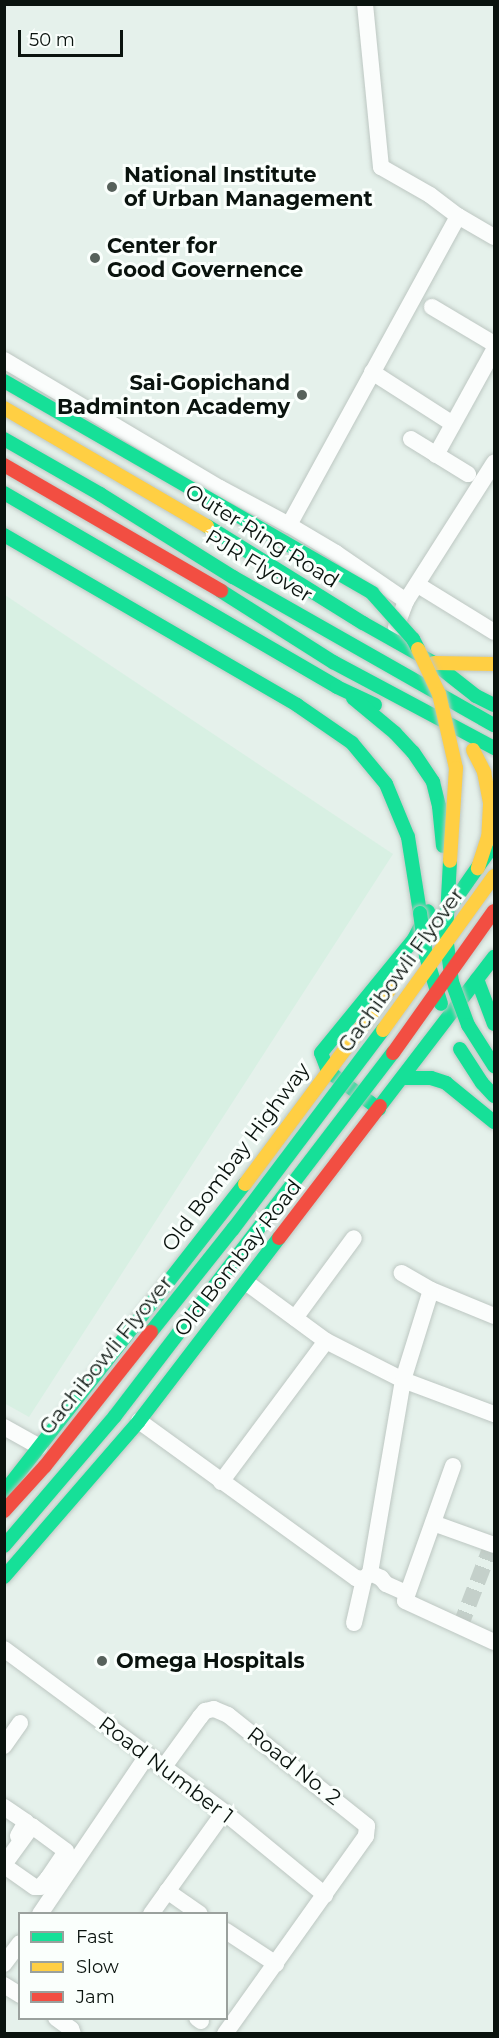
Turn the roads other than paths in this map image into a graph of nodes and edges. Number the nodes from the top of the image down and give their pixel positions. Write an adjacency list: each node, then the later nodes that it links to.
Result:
1 (365, 4): 2 (street)
2 (458, 216): 3 (street); 8 (street)
3 (495, 237)
4 (432, 307): 5 (street)
5 (495, 344)
6 (495, 350): 11 (street)
7 (4, 360): 19 (street)
8 (372, 372): 11 (street); 19 (street)
9 (4, 381): 44 (main road, bridge)
10 (4, 408): 24 (main road, Outer Ring Road)
11 (453, 424): 14 (street)
12 (4, 439): 32 (main road, PJR Flyover)
13 (411, 439): 14 (street)
14 (436, 455): 17 (street)
15 (495, 463): 21 (street)
16 (4, 465): 34 (main road, PJR Flyover)
17 (468, 474)
18 (4, 493): 27 (main road)
19 (289, 525): 22 (street)
20 (4, 536): 47 (main road, bridge)
21 (418, 585): 22 (street); 23 (street)
22 (406, 601): 24 (street)
23 (495, 632)
24 (391, 639): 25 (main road, Outer Ring Road)
25 (434, 663): 26 (main road); 28 (main road, Outer Ring Road)
26 (495, 664)
27 (337, 687): 31 (main road); 45 (main road)
28 (476, 696): 29 (main road); 30 (main road, Outer Ring Road)
29 (495, 696)
30 (495, 705)
31 (389, 711)
32 (495, 725)
33 (431, 730): 35 (main road)
34 (495, 748)
35 (473, 750): 36 (main road); 38 (main road)
36 (495, 762)
37 (495, 843): 38 (main road, Old Bombay Highway)
38 (478, 868): 45 (main road, Old Bombay Highway)
39 (495, 876): 65 (main road, Gachibowli Flyover, bridge)
40 (495, 911): 68 (main road, Gachibowli Flyover, bridge)
41 (495, 957): 42 (main road, Old Bombay Road)
42 (477, 979): 43 (main road); 46 (main road, Old Bombay Road)
43 (495, 1024)
44 (495, 1066)
45 (328, 1071): 48 (main road); 61 (main road, Old Bombay Highway)
46 (403, 1078): 48 (main road, Old Bombay Road); 49 (main road)
47 (495, 1096)
48 (380, 1109): 52 (main road, Old Bombay Road)
49 (495, 1122)
50 (354, 1238): 55 (street)
51 (402, 1273): 53 (street)
52 (247, 1283): 55 (street); 59 (main road, Old Bombay Road)
53 (431, 1290): 54 (street); 57 (street)
54 (495, 1316)
55 (294, 1318): 56 (street)
56 (326, 1341): 57 (street); 63 (street)
57 (403, 1380): 58 (street); 70 (street)
58 (495, 1414)
59 (139, 1421): 63 (street); 69 (main road, Old Bombay Road)
60 (4, 1427): 61 (street)
61 (40, 1447): 64 (main road, Old Bombay Highway)
62 (453, 1466): 66 (street)
63 (221, 1482): 70 (street)
64 (4, 1492)
65 (4, 1511)
66 (433, 1523): 67 (street); 71 (street)
67 (495, 1545)
68 (4, 1546)
69 (4, 1577)
70 (372, 1577): 71 (street); 72 (street)
71 (408, 1588): 73 (street)
72 (354, 1623)
73 (495, 1642)
74 (4, 1649): 77 (street, Road Number 1)
75 (20, 1723): 76 (street)
76 (4, 1746)
77 (147, 1756): 78 (street, Road Number 1); 84 (street)
78 (164, 1768): 80 (street, Road Number 1); 83 (street, Road No. 2)
79 (4, 1807): 81 (street)
80 (224, 1812): 82 (street); 83 (street, Road Number 1)
81 (4, 1854)
82 (167, 1891): 85 (street); 86 (street)
83 (325, 1895): 90 (street)
84 (52, 1912)
85 (152, 1912)
86 (197, 1912)
87 (228, 1932): 90 (street)
88 (18, 1946): 89 (street)
89 (4, 1964)
90 (276, 1964): 95 (street)
91 (4, 1985): 92 (street)
92 (18, 1994)
93 (58, 2020): 94 (street)
94 (74, 2027)
95 (225, 2034)

